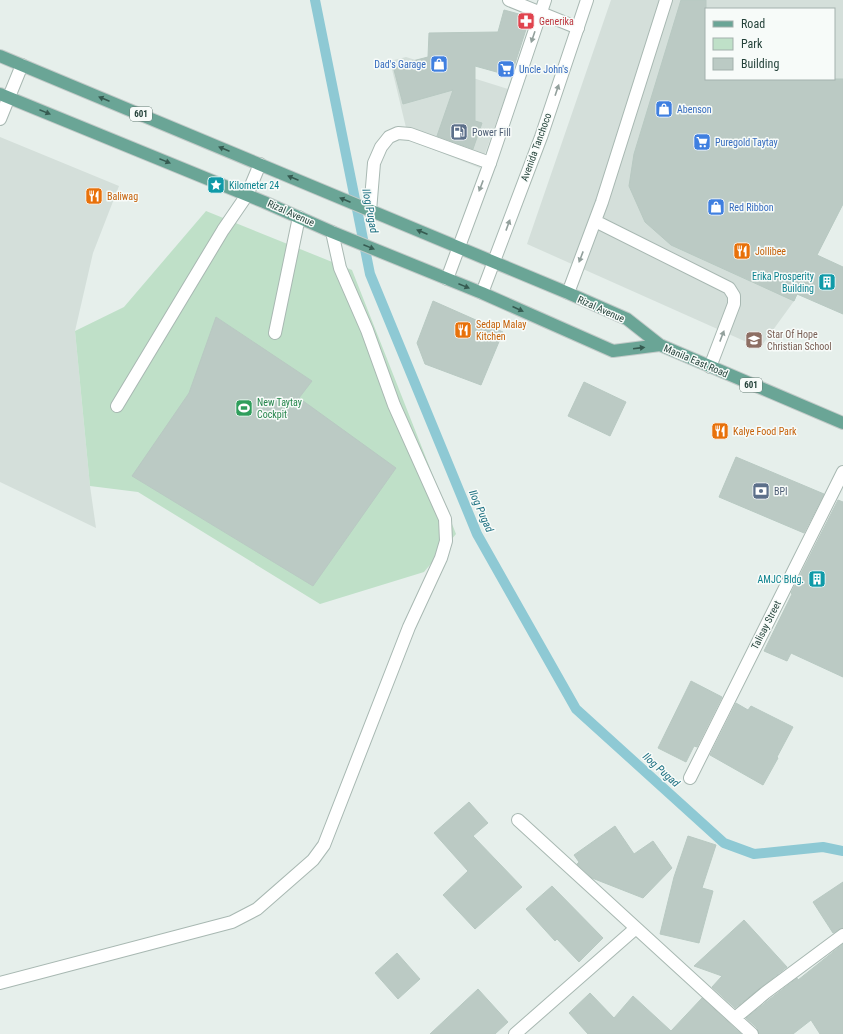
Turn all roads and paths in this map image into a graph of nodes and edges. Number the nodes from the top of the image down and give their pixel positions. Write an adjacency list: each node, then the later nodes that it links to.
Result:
1 (509, 0): 5 (street)
2 (545, 0): 5 (street)
3 (587, 0): 6 (street, Avenida Tanchoco)
4 (666, 0): 16 (street)
5 (541, 13): 6 (street); 11 (street, one-way to 11)
6 (578, 28): 19 (street, Avenida Tanchoco, one-way to 6)
7 (0, 56): 8 (main road, 601)
8 (22, 65): 9 (street); 12 (main road, Rizal Avenue / 601, one-way to 8)
9 (4, 95): 10 (street); 13 (main road, Rizal Avenue, one-way to 13)
10 (0, 119)
11 (490, 163): 14 (street); 18 (street, one-way to 18)
12 (260, 164): 13 (street); 14 (main road, Rizal Avenue / 601, one-way to 12)
13 (247, 195): 15 (main road, Rizal Avenue); 26 (street)
14 (367, 210): 18 (main road, Rizal Avenue / 601, one-way to 14)
15 (299, 217): 17 (main road, Rizal Avenue); 23 (street)
16 (595, 221): 22 (street, one-way to 22); 25 (street, one-way to 16)
17 (332, 232): 20 (main road, Rizal Avenue, one-way to 20); 33 (street)
18 (458, 247): 19 (main road, Rizal Avenue / 601); 20 (street)
19 (494, 262): 21 (street, Avenida Tanchoco); 22 (main road, Rizal Avenue / 601)
20 (447, 279): 21 (main road, Rizal Avenue, one-way to 21)
21 (482, 293): 24 (main road, Rizal Avenue, one-way to 24)
22 (568, 294): 24 (main road, Rizal Avenue / 601)
23 (276, 333)
24 (660, 345): 25 (main road, Manila East Road / 601)
25 (710, 367): 27 (main road, Manila East Road / 601)
26 (117, 406)
27 (843, 423)
28 (843, 472): 29 (street, Talisay Street)
29 (690, 778)
30 (518, 820): 31 (street)
31 (636, 928): 34 (street); 35 (street)
32 (843, 935): 34 (street)
33 (0, 983)
34 (734, 1018): 36 (street)
35 (515, 1034)
36 (752, 1034)

